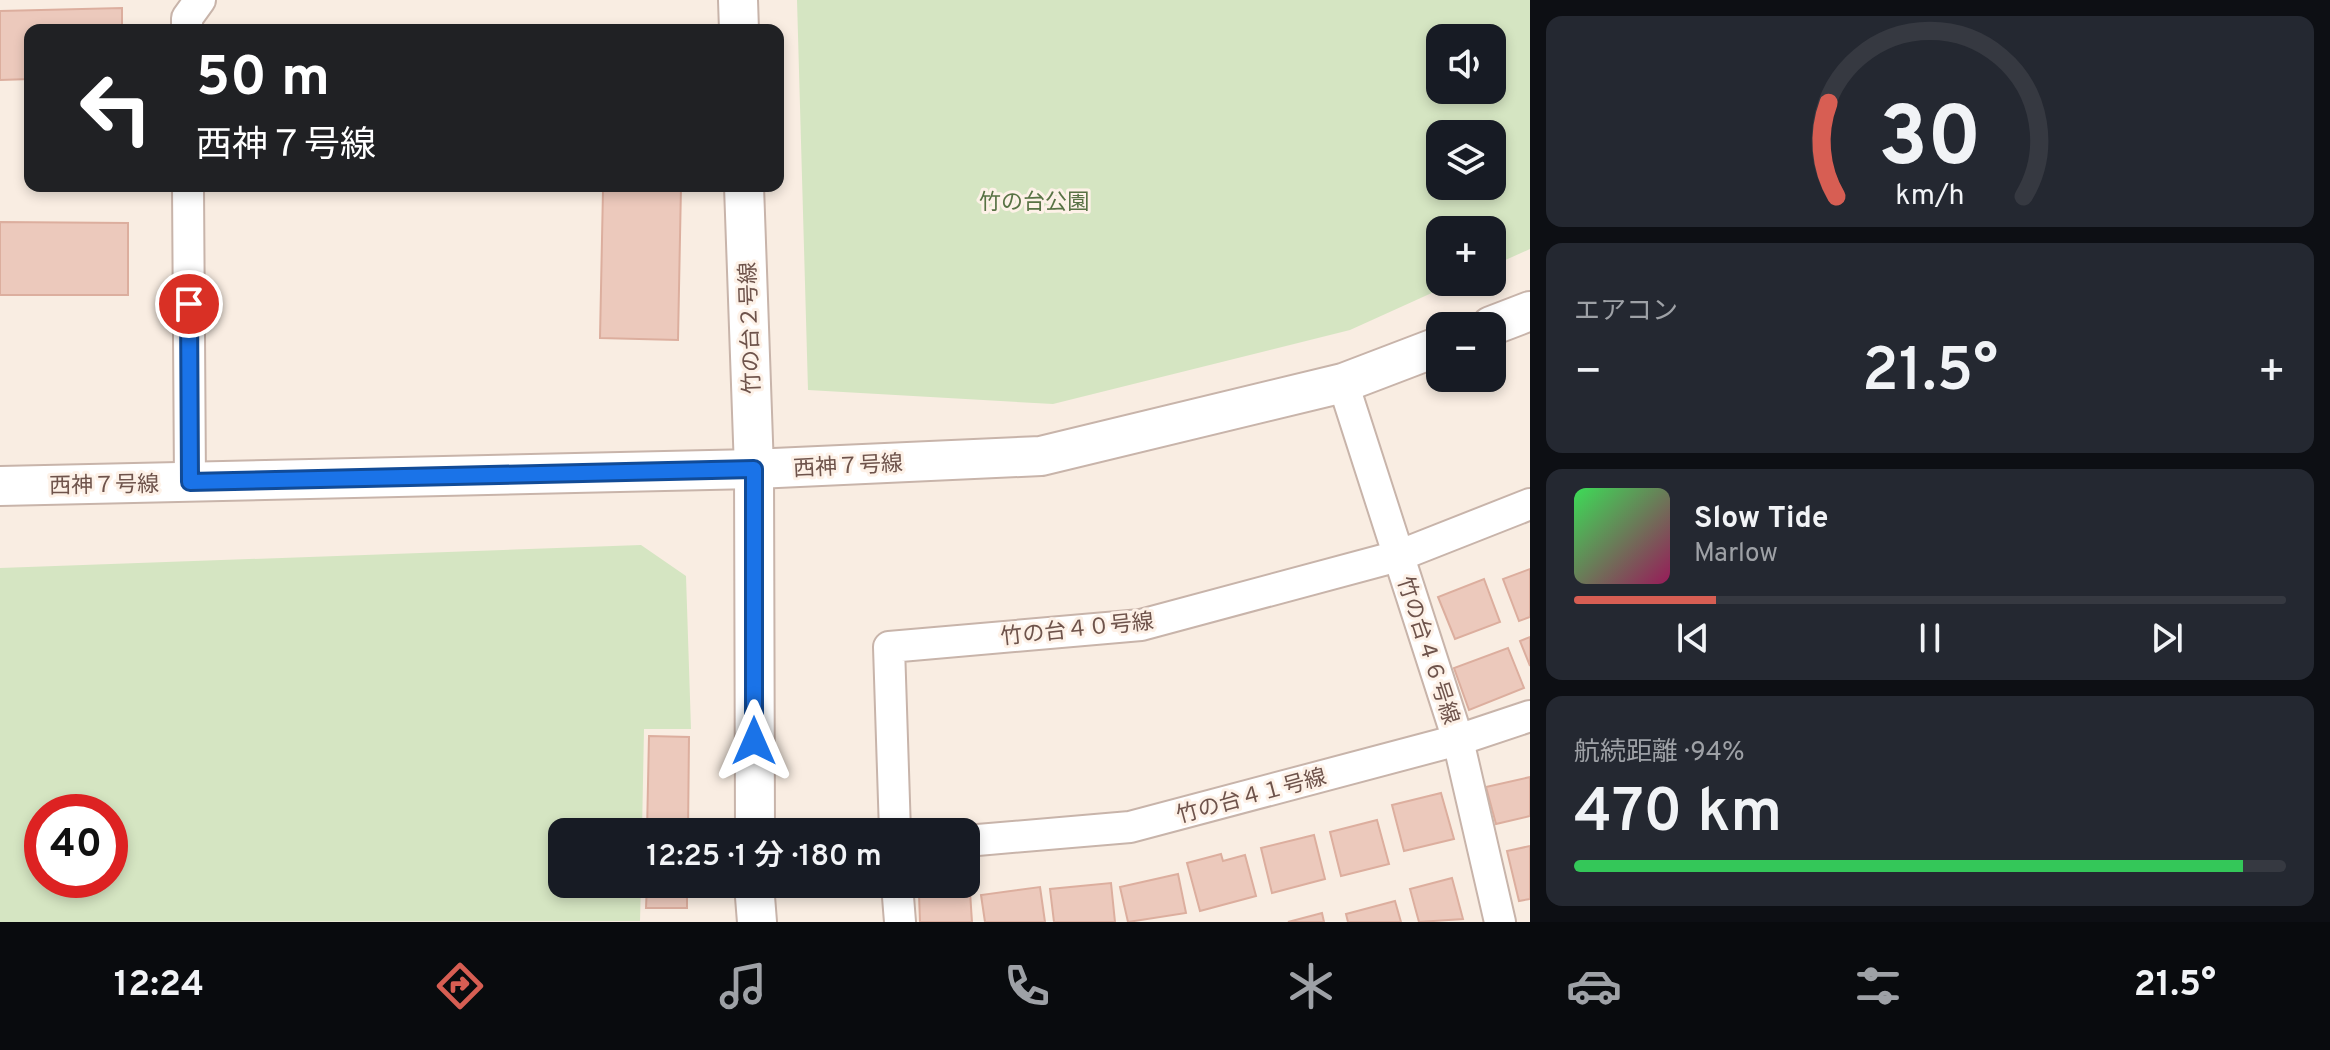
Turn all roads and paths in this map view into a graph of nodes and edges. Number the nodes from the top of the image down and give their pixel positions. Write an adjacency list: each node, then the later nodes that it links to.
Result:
1 (200, 0): 3 (street)
2 (738, 0): 4 (street)
3 (187, 24)
4 (739, 24)
5 (188, 192): 12 (street)
6 (744, 192): 11 (street, 竹の台２号線)
7 (1530, 311): 8 (street)
8 (1506, 320)
9 (1426, 351): 10 (street, 西神７号線)
10 (1343, 383): 11 (street, 西神７号線); 15 (street, 竹の台４６号線)
11 (754, 469): 12 (street, 西神７号線); 18 (street, 竹の台２号線)
12 (190, 482): 13 (street, 西神７号線)
13 (0, 486)
14 (1530, 504): 15 (street, 竹の台４０号線)
15 (1398, 556): 17 (street, 竹の台４６号線); 19 (street, 竹の台４０号線)
16 (1530, 716): 17 (street, 竹の台４１号線)
17 (1458, 740): 20 (street, 竹の台４１号線); 25 (street, 竹の台４６号線)
18 (755, 818)
19 (895, 818)
20 (980, 840)
21 (755, 898): 23 (street)
22 (898, 898): 24 (street)
23 (757, 922)
24 (900, 922)
25 (1500, 922)

